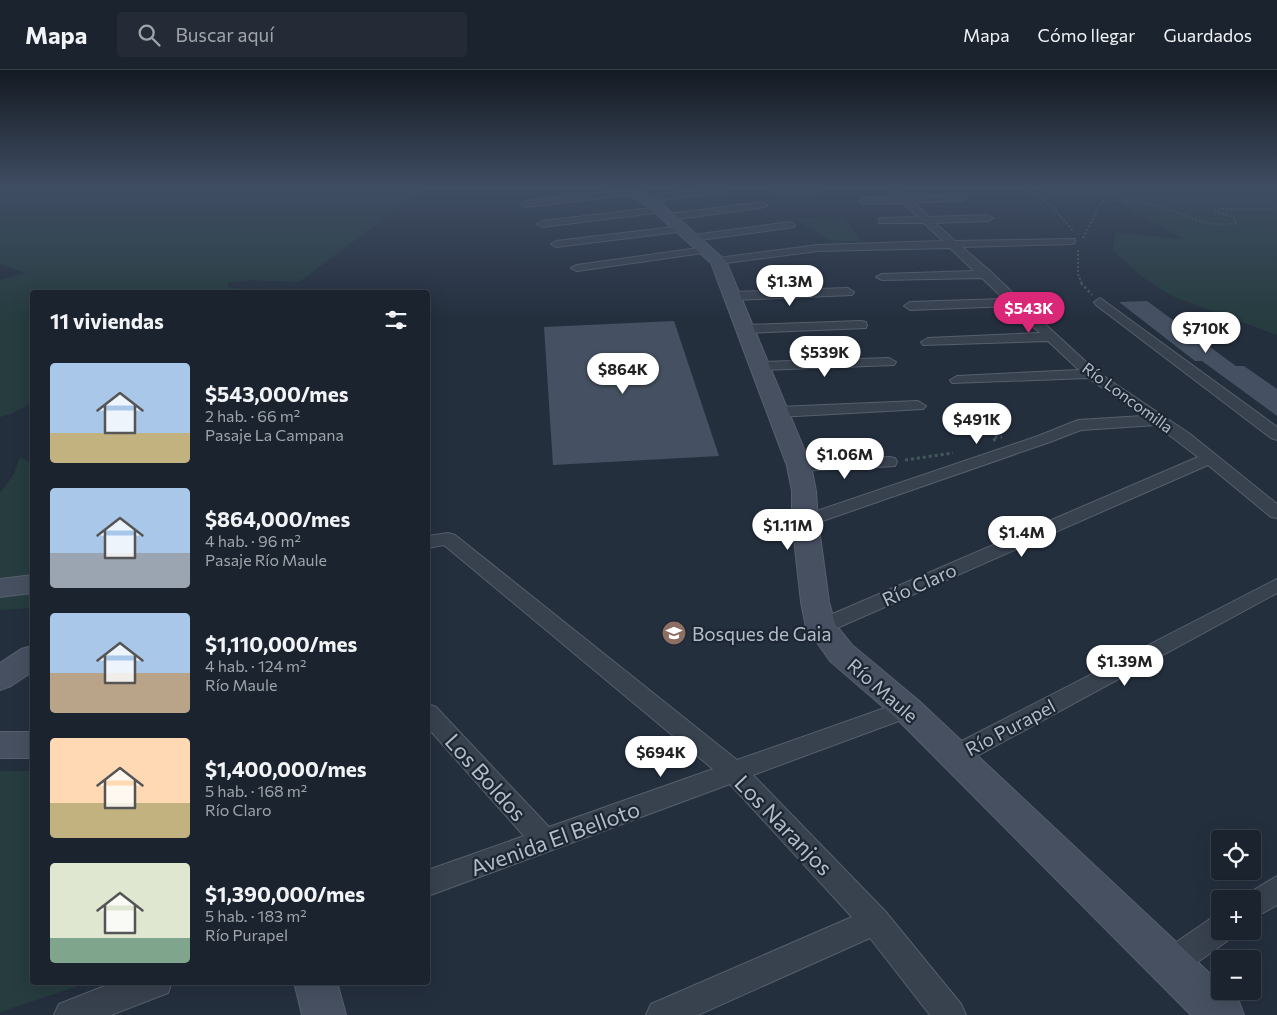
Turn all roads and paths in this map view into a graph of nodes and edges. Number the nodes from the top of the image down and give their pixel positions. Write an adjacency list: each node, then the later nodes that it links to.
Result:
1 (699, 232): 4 (street)
2 (941, 232): 7 (street, Río Loncomilla)
3 (1088, 232): 5 (path)
4 (688, 233): 6 (street); 8 (street, Río Maule)
5 (1071, 241): 7 (street)
6 (556, 244)
7 (954, 244): 8 (street); 10 (street, Río Loncomilla)
8 (712, 255): 9 (street); 13 (street, Río Maule)
9 (577, 268)
10 (987, 274): 11 (street); 14 (street, Río Loncomilla)
11 (882, 277)
12 (848, 292): 13 (street)
13 (732, 296): 18 (street, Río Maule)
14 (1017, 302): 16 (street); 19 (street, Río Loncomilla)
15 (1100, 302): 28 (street)
16 (910, 306)
17 (861, 325): 18 (street)
18 (745, 329): 22 (street, Río Maule)
19 (1052, 337): 20 (street); 23 (street, Río Loncomilla)
20 (928, 342)
21 (889, 362): 22 (street)
22 (760, 366): 26 (street, Río Maule)
23 (1091, 374): 24 (street); 27 (street, Río Loncomilla)
24 (957, 380)
25 (918, 406): 26 (street)
26 (778, 412): 31 (street, Río Maule)
27 (1159, 420): 29 (street, Río Loncomilla); 33 (street)
28 (1276, 433)
29 (1209, 458): 32 (street, Río Loncomilla); 38 (street, Río Claro)
30 (890, 462): 31 (street)
31 (799, 466): 33 (street, Río Maule)
32 (1277, 513)
33 (804, 521): 38 (street, Río Maule)
34 (430, 542): 46 (street, Los Naranjos)
35 (30, 584): 37 (street)
36 (1277, 585): 45 (street, Río Purapel)
37 (0, 588)
38 (821, 627): 41 (street, Río Maule)
39 (30, 658): 40 (street)
40 (0, 678)
41 (907, 710): 45 (street, Río Maule); 46 (street, Avenida El Belloto)
42 (430, 715): 47 (street, Los Boldos)
43 (0, 744): 44 (street)
44 (30, 745)
45 (955, 756): 53 (street, Río Maule)
46 (735, 773): 47 (street, Avenida El Belloto); 51 (street, Los Naranjos)
47 (545, 842): 48 (street, Avenida El Belloto)
48 (430, 882)
49 (1277, 889): 50 (street)
50 (1261, 900)
51 (875, 921): 58 (street); 59 (street, Los Naranjos)
52 (1211, 935): 53 (street)
53 (1170, 964): 60 (street, Río Maule)
54 (149, 985): 56 (street)
55 (316, 985): 57 (street)
56 (70, 1015)
57 (324, 1015)
58 (662, 1015)
59 (950, 1015)
60 (1222, 1015)

